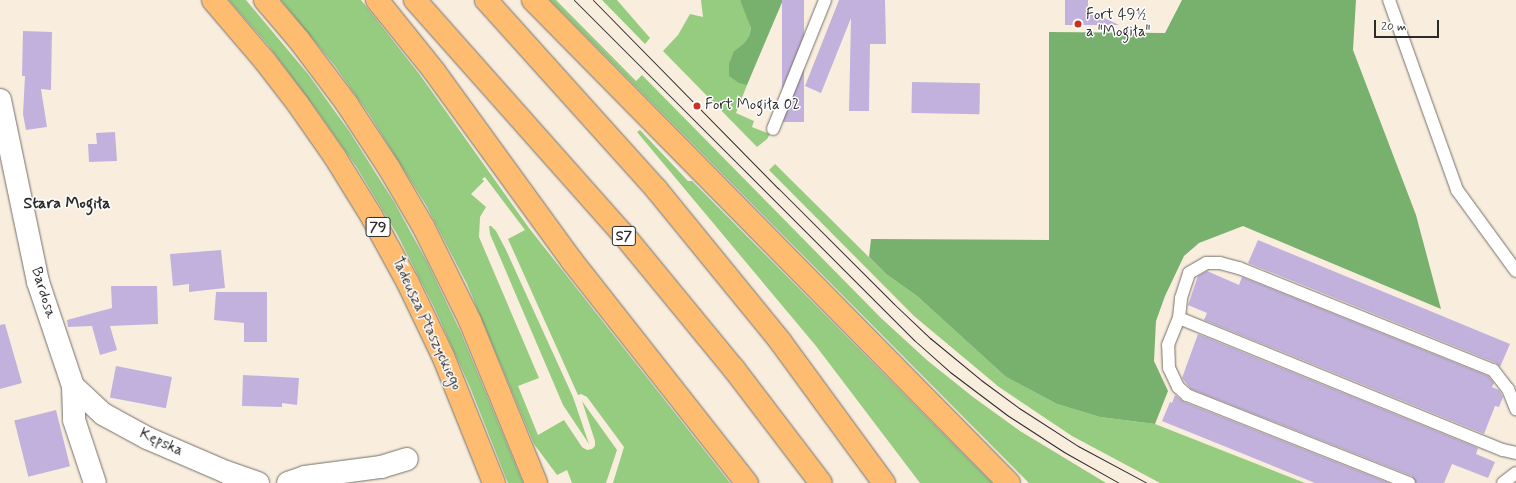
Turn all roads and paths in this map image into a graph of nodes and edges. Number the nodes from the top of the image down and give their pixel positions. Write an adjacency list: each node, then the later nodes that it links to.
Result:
1 (213, 0): 21 (main road, Tadeusza Ptaszyckiego / 79)
2 (265, 0): 22 (main road, 79)
3 (377, 0): 23 (main road)
4 (415, 0): 24 (main road, S7)
5 (486, 0): 25 (main road)
6 (533, 0): 26 (main road)
7 (825, 0): 10 (lane)
8 (1389, 0): 11 (lane)
9 (0, 100): 13 (street, Bardosa)
10 (773, 129)
11 (1516, 271)
12 (1179, 318): 14 (lane); 15 (lane); 27 (lane)
13 (73, 386): 18 (street, Bardosa); 19 (street, Kępska)
14 (1516, 409)
15 (1516, 453)
16 (407, 459): 20 (street)
17 (1516, 473): 28 (lane)
18 (95, 483)
19 (258, 483)
20 (288, 483)
21 (494, 483)
22 (536, 483)
23 (747, 483)
24 (821, 483)
25 (884, 483)
26 (1009, 483)
27 (1409, 483)
28 (1503, 483)

